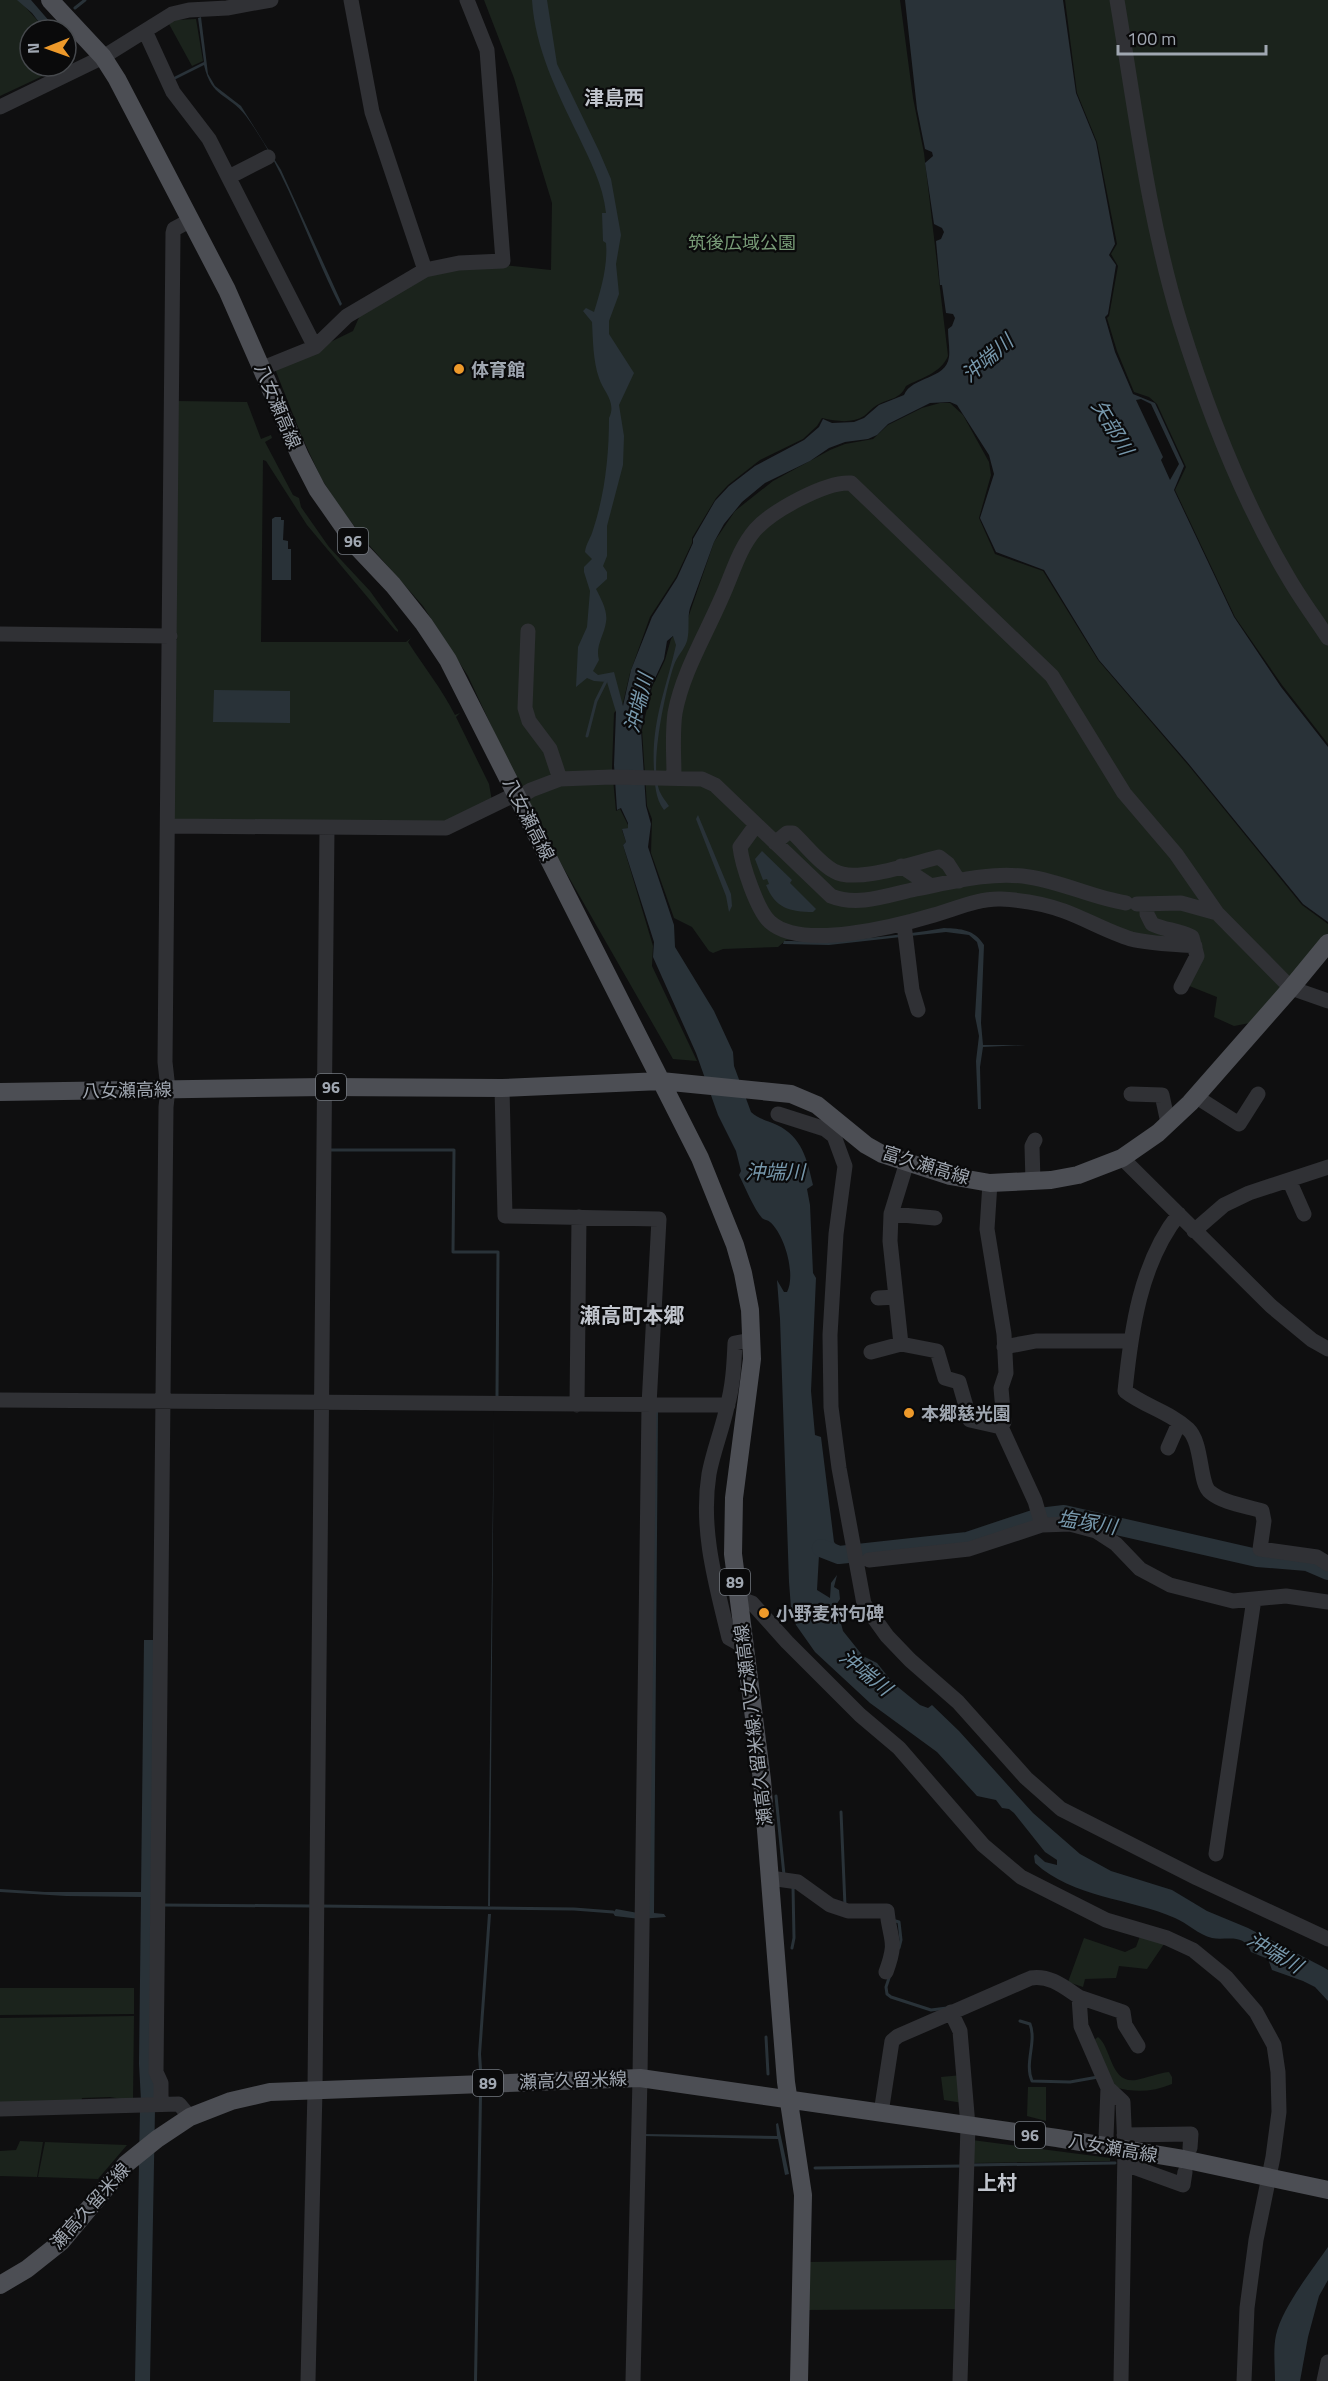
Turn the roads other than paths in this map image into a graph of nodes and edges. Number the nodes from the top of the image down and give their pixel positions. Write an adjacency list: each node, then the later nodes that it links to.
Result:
1 (50, 0): 8 (main road, 八女瀬高線 / 96)
2 (271, 0): 6 (street)
3 (351, 0): 13 (street)
4 (467, 0): 13 (street)
5 (1117, 0): 19 (street)
6 (188, 5): 7 (street)
7 (146, 31): 8 (street); 11 (street)
8 (103, 57): 9 (street); 12 (main road, 八女瀬高線 / 96)
9 (0, 107)
10 (268, 157): 11 (street)
11 (229, 177): 14 (street)
12 (191, 220): 15 (main road, 八女瀬高線 / 96); 18 (street)
13 (425, 270): 14 (street)
14 (315, 347): 15 (street)
15 (263, 368): 22 (main road, 八女瀬高線 / 96)
16 (528, 632): 21 (street)
17 (0, 634): 18 (street)
18 (170, 636): 24 (street)
19 (1328, 638)
20 (674, 777): 21 (street); 23 (street); 33 (street)
21 (560, 778): 22 (street)
22 (517, 796): 25 (street); 43 (main road, 八女瀬高線 / 96)
23 (756, 825): 26 (street); 34 (street)
24 (169, 826): 25 (street); 46 (street)
25 (327, 828): 44 (street)
26 (775, 843): 28 (street); 31 (street)
27 (901, 866): 28 (street); 29 (street); 30 (street)
28 (862, 875): 31 (street)
29 (959, 881): 30 (street); 32 (street)
30 (931, 886): 31 (street)
31 (861, 901)
32 (1135, 904): 33 (street); 36 (street)
33 (1217, 913): 37 (street)
34 (904, 924): 36 (street); 42 (street)
35 (1328, 943): 37 (main road, 富久瀬高線)
36 (1195, 946): 38 (street)
37 (1295, 982): 39 (street); 50 (main road, 富久瀬高線)
38 (1181, 987)
39 (1310, 996): 40 (street); 41 (street)
40 (1328, 1001)
41 (1328, 1008)
42 (918, 1010)
43 (661, 1081): 45 (main road, 八女瀬高線 / 96); 52 (main road, 富久瀬高線); 70 (main road, 瀬高久留米線;八女瀬高線 / 89)
44 (324, 1087): 45 (main road, 八女瀬高線 / 96); 46 (main road, 八女瀬高線 / 96); 78 (street)
45 (502, 1088): 65 (street)
46 (168, 1089): 47 (main road, 八女瀬高線 / 96); 77 (street)
47 (0, 1092)
48 (1131, 1094): 53 (street)
49 (1258, 1094): 50 (street)
50 (1196, 1096): 53 (main road, 富久瀬高線)
51 (778, 1114): 55 (street)
52 (836, 1120): 55 (street); 57 (main road, 富久瀬高線)
53 (1168, 1123): 56 (main road, 富久瀬高線)
54 (1035, 1140): 60 (street)
55 (840, 1150): 94 (street)
56 (1122, 1158): 60 (main road, 富久瀬高線); 63 (street)
57 (907, 1162): 61 (main road, 富久瀬高線); 62 (street)
58 (1328, 1167): 59 (street)
59 (1289, 1180): 64 (street); 67 (street)
60 (1033, 1182): 61 (main road, 富久瀬高線)
61 (990, 1183): 73 (street)
62 (891, 1214): 66 (street); 68 (street)
63 (1179, 1214): 67 (street); 71 (street)
64 (1304, 1214)
65 (579, 1217): 79 (street); 80 (street)
66 (935, 1218)
67 (1194, 1231): 74 (street)
68 (896, 1297): 69 (street); 72 (street)
69 (878, 1298)
70 (751, 1340): 81 (street); 88 (main road, 瀬高久留米線;八女瀬高線 / 89)
71 (1130, 1341): 73 (street); 82 (street)
72 (901, 1344): 75 (street); 83 (street)
73 (1004, 1347): 83 (street)
74 (1328, 1349)
75 (871, 1352)
76 (0, 1400): 77 (street)
77 (162, 1401): 78 (street); 103 (street)
78 (323, 1402): 79 (street); 101 (street)
79 (577, 1405): 80 (street)
80 (649, 1406): 81 (street); 99 (street)
81 (728, 1406): 91 (street)
82 (1179, 1423): 84 (street); 87 (street)
83 (1001, 1427): 85 (street)
84 (1168, 1448)
85 (1042, 1525): 86 (street); 89 (street)
86 (869, 1560)
87 (1328, 1564)
88 (738, 1598): 91 (main road, 瀬高久留米線;八女瀬高線 / 89); 112 (street)
89 (1254, 1599): 90 (street); 92 (street)
90 (1328, 1602)
91 (745, 1647): 93 (main road, 瀬高久留米線;八女瀬高線 / 89)
92 (1216, 1854)
93 (770, 1878): 95 (street); 102 (main road, 瀬高久留米線;八女瀬高線 / 89)
94 (1328, 1939)
95 (886, 1972)
96 (1079, 1997): 97 (street); 98 (street); 100 (street)
97 (951, 2012): 105 (street); 107 (street)
98 (1138, 2046)
99 (640, 2078): 101 (main road, 瀬高久留米線 / 89); 102 (main road, 瀬高久留米線 / 89); 117 (street)
100 (1108, 2088): 108 (street); 110 (street)
101 (315, 2090): 106 (main road, 瀬高久留米線 / 89); 116 (street)
102 (789, 2099): 105 (main road, 八女瀬高線 / 96); 118 (main road, 89)
103 (160, 2104): 104 (street); 106 (street)
104 (0, 2109)
105 (881, 2113): 107 (main road, 八女瀬高線 / 96)
106 (189, 2117): 114 (main road, 瀬高久留米線 / 89)
107 (968, 2126): 110 (main road, 八女瀬高線 / 96); 119 (street)
108 (1106, 2137)
109 (1190, 2148): 110 (street)
110 (1125, 2150): 111 (street); 112 (main road, 八女瀬高線 / 96); 120 (street)
111 (1185, 2172)
112 (1269, 2176): 113 (main road, 八女瀬高線 / 96); 121 (street)
113 (1328, 2190)
114 (0, 2285)
115 (1328, 2362): 122 (street)
116 (308, 2381)
117 (633, 2381)
118 (799, 2381)
119 (960, 2381)
120 (1121, 2381)
121 (1244, 2381)
122 (1324, 2381)

